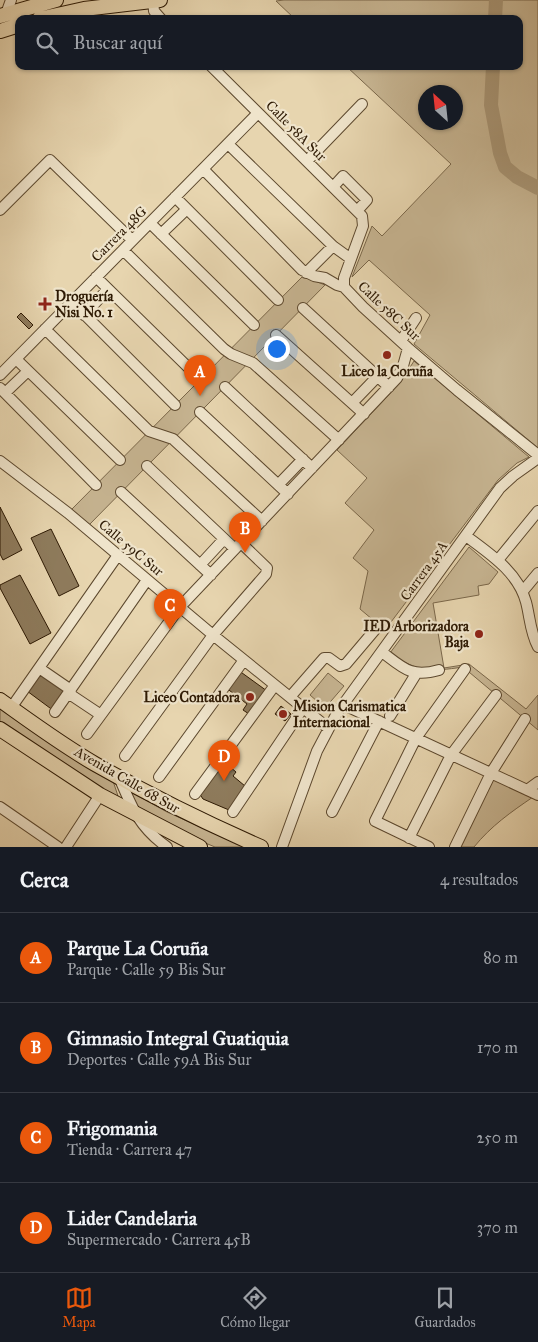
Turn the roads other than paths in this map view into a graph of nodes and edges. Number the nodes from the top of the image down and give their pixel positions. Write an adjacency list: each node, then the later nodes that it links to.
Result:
1 (11, 0): 5 (street)
2 (56, 0): 5 (main road)
3 (153, 0): 4 (main road); 6 (main road); 7 (street)
4 (160, 0)
5 (3, 15)
6 (57, 15)
7 (158, 15)
8 (15, 26): 9 (main road)
9 (0, 31)
10 (215, 70): 12 (street, Calle 58A Sur)
11 (362, 104): 14 (street)
12 (258, 113): 13 (street, Carrera 48G); 14 (street, Calle 58A Sur)
13 (228, 144): 15 (street, Carrera 48G); 24 (street)
14 (307, 161): 16 (street, Calle 58A Sur)
15 (203, 169): 17 (street, Carrera 48G); 27 (street, Calle 58C Sur)
16 (333, 187): 20 (street, Calle 58A Sur); 20 (street)
17 (175, 197): 18 (street); 21 (street, Carrera 48G)
18 (187, 209): 22 (street); 31 (street)
19 (0, 210): 23 (street)
20 (359, 213): 26 (street)
21 (150, 223): 22 (street); 23 (street, Carrera 48G)
22 (161, 234): 36 (street)
23 (132, 240): 25 (street, Carrera 48G)
24 (332, 246): 26 (street); 27 (street)
25 (123, 250): 28 (street, Carrera 48G); 52 (street)
26 (351, 259): 29 (street)
27 (306, 273): 29 (street, Calle 58C Sur)
28 (96, 277): 30 (street); 32 (street, Carrera 48G)
29 (344, 286): 39 (street, Calle 58C Sur)
30 (108, 289): 34 (street); 44 (street)
31 (278, 300)
32 (72, 302): 34 (street); 37 (street, Carrera 48G)
33 (303, 308): 43 (street)
34 (84, 314): 48 (street)
35 (416, 318): 39 (street)
36 (254, 325)
37 (45, 329): 40 (street, Carrera 48G); 64 (street)
38 (276, 335): 49 (street)
39 (404, 344): 46 (street); 53 (street, Calle 58C Sur)
40 (16, 359): 41 (street); 42 (street, Carrera 48G)
41 (28, 370): 47 (street); 55 (street)
42 (0, 374)
43 (378, 376): 46 (street); 49 (street)
44 (200, 379)
45 (225, 387): 54 (street)
46 (389, 387): 51 (street)
47 (2, 391): 59 (street)
48 (175, 404)
49 (352, 404): 51 (street)
50 (200, 412): 60 (street)
51 (364, 414): 52 (street)
52 (339, 440): 58 (street)
53 (538, 457): 65 (street, Carrera 45A)
54 (303, 459): 58 (street); 60 (street)
55 (120, 460)
56 (3, 464): 68 (street, Calle 59C Sur)
57 (147, 466): 66 (street)
58 (312, 468): 62 (street)
59 (96, 484)
60 (278, 485): 62 (street)
61 (121, 492): 70 (street)
62 (288, 494): 64 (street)
63 (538, 511): 69 (street)
64 (262, 521): 67 (street)
65 (466, 536): 69 (street); 80 (street, Carrera 45A)
66 (224, 539): 67 (street); 70 (street)
67 (238, 546): 72 (street); 77 (street)
68 (118, 555): 73 (street, Calle 59C Sur); 82 (street)
69 (498, 560): 74 (street)
70 (200, 565): 72 (street)
71 (538, 573): 74 (street)
72 (211, 574): 75 (street)
73 (147, 580): 75 (street, Calle 59C Sur); 87 (street)
74 (523, 591): 78 (street)
75 (180, 607): 77 (street, Calle 59C Sur); 94 (street)
76 (379, 625): 89 (street)
77 (213, 635): 81 (street, Calle 59C Sur); 103 (street)
78 (535, 635): 79 (street)
79 (538, 647)
80 (382, 652): 85 (street); 91 (street, Carrera 45A)
81 (244, 660): 86 (street, Calle 59C Sur); 106 (street)
82 (40, 668): 87 (street); 90 (street)
83 (439, 670): 85 (street)
84 (466, 670): 101 (street)
85 (416, 674): 95 (street)
86 (275, 685): 89 (street, Calle 59C Sur); 111 (street)
87 (70, 691): 93 (street); 94 (street)
88 (496, 695): 102 (street)
89 (290, 697): 92 (street, Calle 59C Sur)
90 (6, 704): 104 (main road, Avenida Calle 68 Sur)
91 (344, 705): 97 (street); 98 (street, Carrera 45A)
92 (303, 708): 98 (street, Calle 59C Sur); 115 (street)
93 (55, 712)
94 (101, 716): 100 (street)
95 (390, 716)
96 (525, 719): 105 (street)
97 (379, 721): 101 (street); 116 (street)
98 (328, 728): 124 (street, Carrera 45A)
99 (0, 729): 108 (main road, Avenida Calle 68 Sur)
100 (87, 734)
101 (416, 738): 102 (street); 118 (street)
102 (451, 755): 105 (street); 118 (street)
103 (125, 756)
104 (93, 763): 107 (main road, Avenida Calle 68 Sur); 108 (main road)
105 (491, 773): 110 (street); 126 (street)
106 (159, 777)
107 (119, 778): 117 (street); 123 (main road, Avenida Calle 68 Sur)
108 (81, 782): 112 (main road, Avenida Calle 68 Sur)
109 (538, 782): 110 (street)
110 (527, 790): 113 (street)
111 (195, 794)
112 (100, 795): 117 (main road, Avenida Calle 68 Sur); 121 (street)
113 (538, 795)
114 (0, 807): 120 (street)
115 (234, 812)
116 (332, 812)
117 (135, 814): 119 (street); 122 (main road, Avenida Calle 68 Sur)
118 (409, 838): 125 (street)
119 (163, 846)
120 (58, 847)
121 (66, 847)
122 (200, 847)
123 (261, 847)
124 (282, 847)
125 (429, 847)
126 (455, 847)

